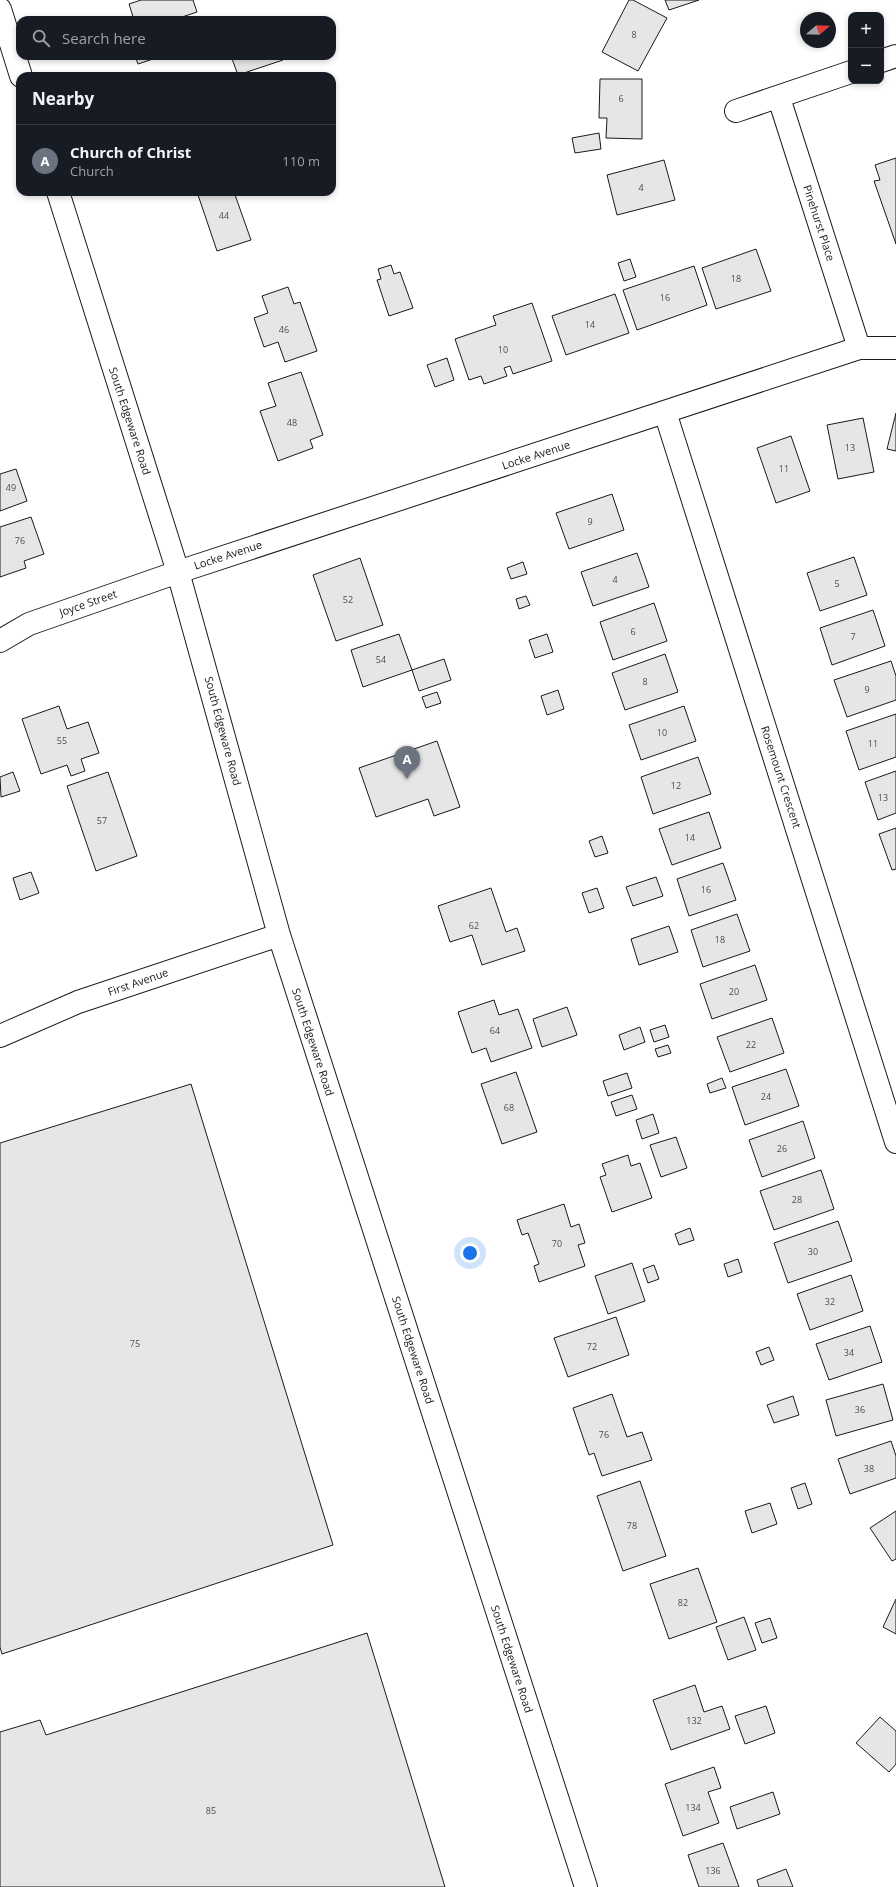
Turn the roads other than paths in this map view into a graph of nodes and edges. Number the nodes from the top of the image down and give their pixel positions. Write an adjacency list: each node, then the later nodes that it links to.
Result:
1 (0, 9): 4 (main road)
2 (896, 56): 3 (main road)
3 (884, 60)
4 (20, 72)
5 (848, 73): 6 (main road)
6 (779, 98): 7 (main road); 9 (main road, Pinehurst Place)
7 (736, 111)
8 (59, 196): 12 (main road, South Edgeware Road)
9 (859, 348): 10 (main road, Locke Avenue); 11 (main road, Locke Avenue)
10 (896, 348)
11 (665, 412): 12 (main road, Locke Avenue); 16 (main road, Rosemount Crescent)
12 (178, 572): 13 (main road, Joyce Street); 14 (main road, South Edgeware Road)
13 (0, 641)
14 (279, 935): 15 (main road, First Avenue); 17 (main road, South Edgeware Road)
15 (0, 1036)
16 (896, 1142)
17 (586, 1887)

